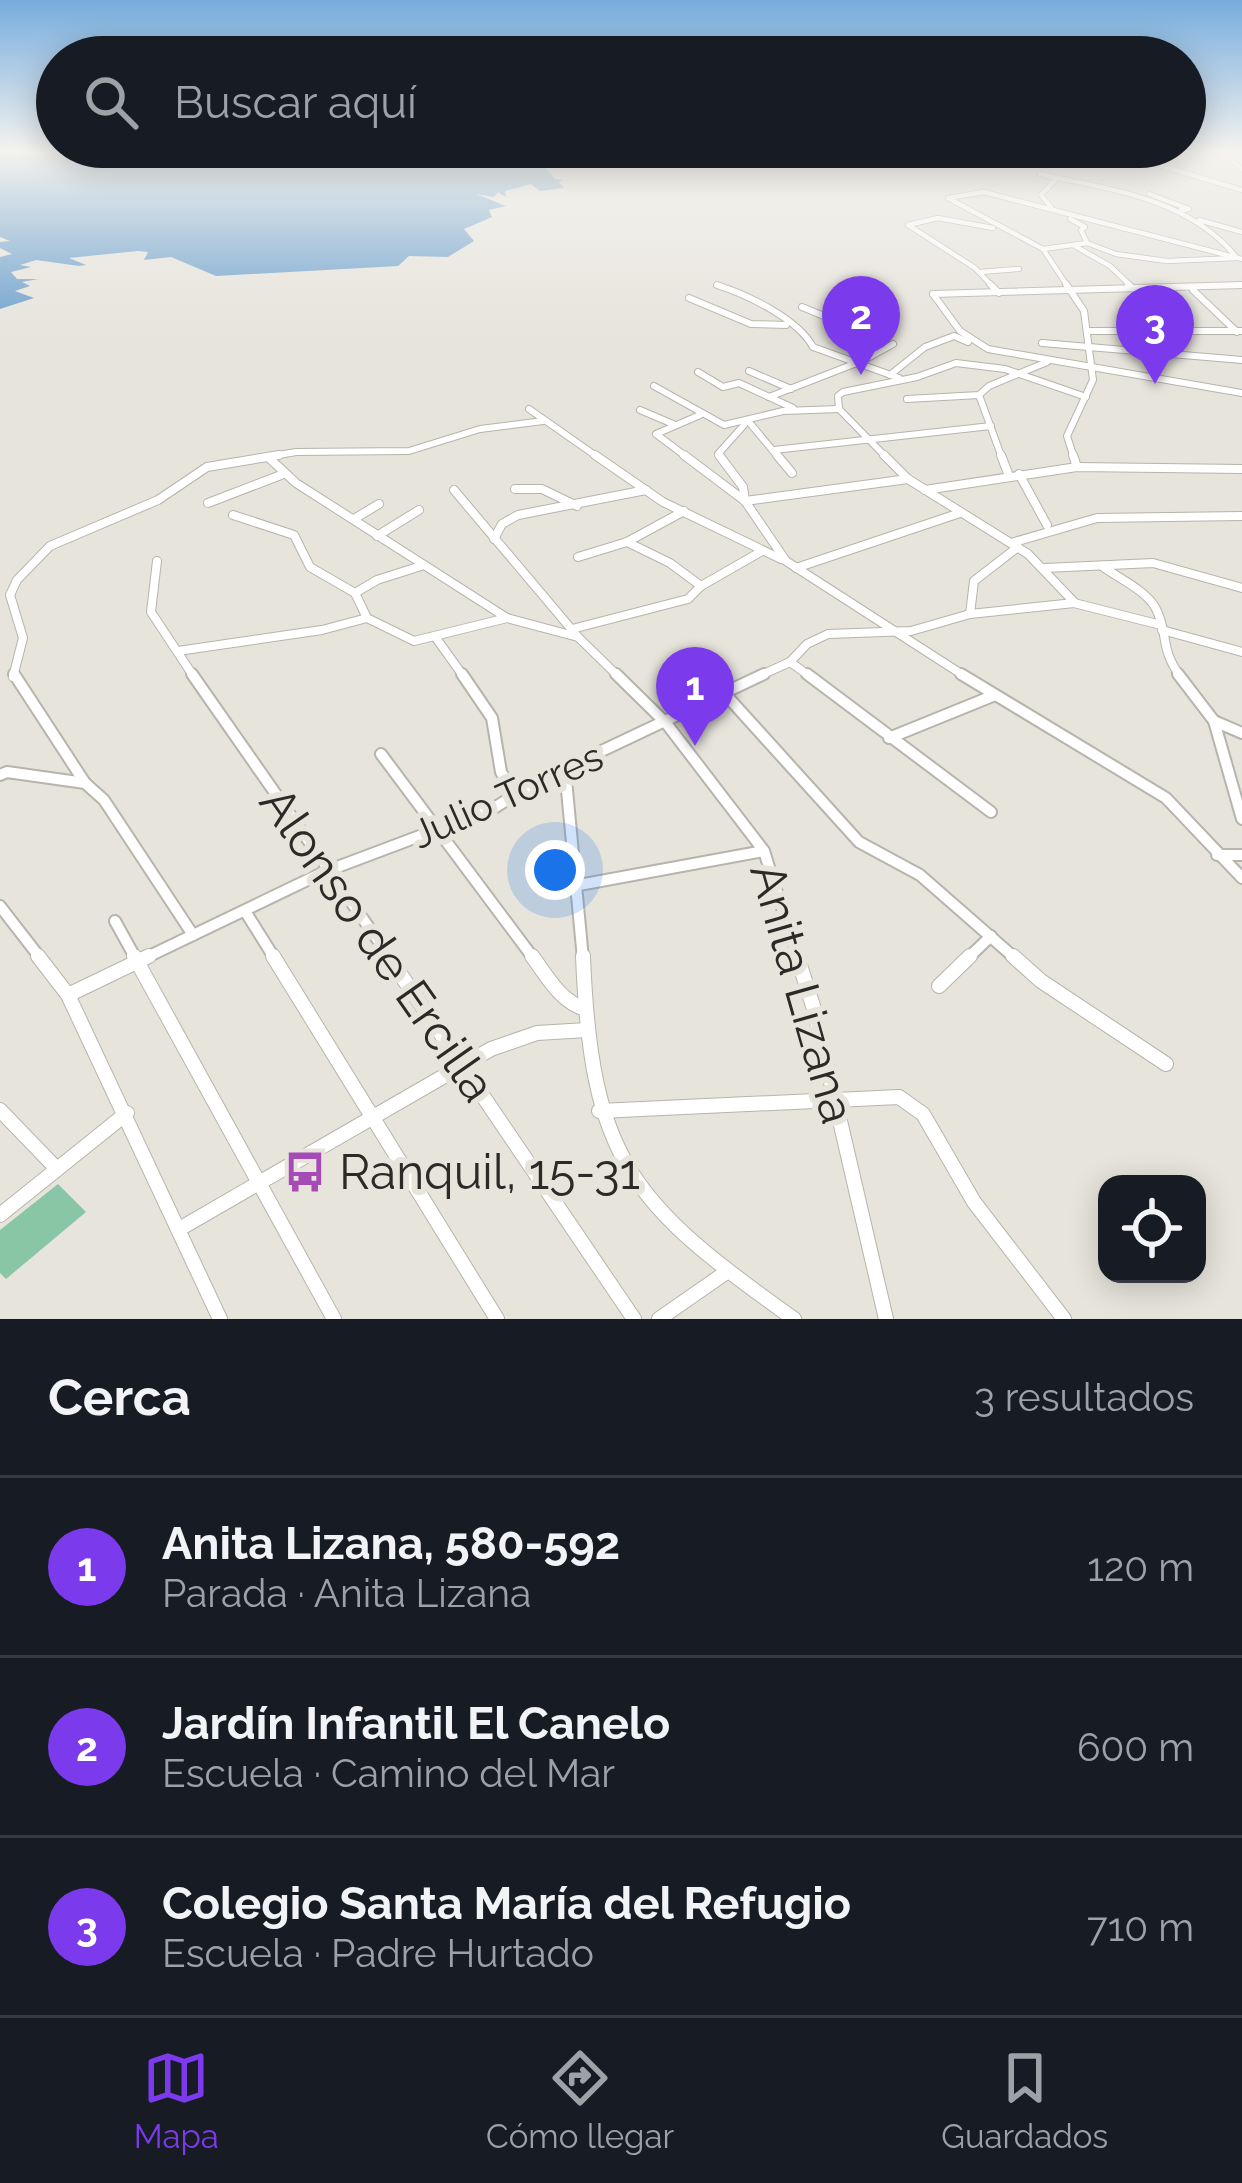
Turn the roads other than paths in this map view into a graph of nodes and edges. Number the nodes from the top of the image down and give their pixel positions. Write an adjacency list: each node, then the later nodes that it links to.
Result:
1 (972, 214): 8 (street)
2 (1062, 214): 7 (street)
3 (1070, 214): 6 (street)
4 (1179, 214): 5 (street)
5 (1198, 220): 9 (street); 13 (street)
6 (1101, 223): 7 (street); 13 (street)
7 (1085, 227): 10 (street)
8 (1004, 231): 12 (street); 15 (street)
9 (1242, 232)
10 (1087, 243): 11 (street); 13 (street)
11 (1073, 245): 12 (street); 18 (street)
12 (1043, 249): 20 (street)
13 (1240, 258)
14 (1019, 269): 15 (street)
15 (980, 272): 21 (street)
16 (718, 285): 24 (street)
17 (1242, 285): 19 (street)
18 (1135, 290): 19 (street); 20 (street)
19 (1193, 290): 27 (street)
20 (1071, 291): 21 (street); 26 (street)
21 (1000, 293): 31 (street)
22 (689, 298): 24 (street)
23 (802, 307): 25 (street)
24 (786, 322): 25 (street)
25 (809, 326): 36 (street)
26 (1089, 331): 28 (street); 32 (street)
27 (1240, 332): 28 (street)
28 (1184, 333): 33 (street)
29 (1042, 343): 32 (street)
30 (893, 344): 36 (street)
31 (985, 347): 35 (street); 38 (street); 42 (street)
32 (1092, 349): 33 (street); 39 (street)
33 (1199, 356): 34 (street)
34 (1242, 360)
35 (1047, 362): 39 (street); 43 (street)
36 (856, 364): 42 (street); 47 (street)
37 (937, 369): 38 (street); 44 (street); 46 (street)
38 (1006, 369): 43 (street)
39 (1093, 369): 48 (street); 51 (street)
40 (749, 371): 47 (street)
41 (698, 372): 50 (street)
42 (890, 375): 44 (street)
43 (1021, 375): 49 (street); 51 (street)
44 (904, 380): 54 (street)
45 (654, 386): 57 (street)
46 (947, 388): 49 (street); 52 (street)
47 (790, 389): 50 (street)
48 (1242, 393)
49 (979, 395): 61 (street)
50 (770, 397): 56 (street)
51 (1086, 397): 65 (street)
52 (907, 399)
53 (530, 409): 58 (street)
54 (839, 409): 56 (street); 62 (street)
55 (640, 410): 60 (street)
56 (798, 410): 59 (street)
57 (700, 415): 59 (street); 60 (street)
58 (543, 421): 64 (street); 73 (street)
59 (748, 422): 63 (street); 75 (street)
60 (675, 424): 75 (street)
61 (991, 426): 62 (street); 69 (street)
62 (865, 439): 63 (street); 70 (street)
63 (775, 450): 67 (street)
64 (268, 457): 68 (street); 103 (street)
65 (1077, 466): 66 (street); 69 (street)
66 (1242, 470)
67 (792, 473)
68 (281, 475): 76 (street); 84 (street)
69 (1014, 475): 74 (street); 85 (street)
70 (908, 479): 74 (street); 75 (street)
71 (515, 489): 78 (street)
72 (454, 490): 87 (street, Anita Lizana)
73 (646, 490): 78 (street); 80 (street)
74 (925, 490): 81 (street)
75 (745, 501): 93 (street)
76 (208, 503)
77 (379, 504): 84 (street)
78 (577, 506): 87 (street)
79 (419, 510): 86 (street)
80 (684, 511): 88 (street); 90 (street)
81 (960, 513): 89 (street); 96 (street)
82 (233, 515): 100 (street)
83 (1242, 516): 85 (street)
84 (354, 519): 86 (street)
85 (1047, 526): 89 (street)
86 (377, 536): 94 (street)
87 (494, 538): 108 (street, Anita Lizana)
88 (627, 542): 91 (street); 98 (street)
89 (1015, 545): 97 (street); 102 (street)
90 (762, 551): 93 (street); 98 (street)
91 (578, 557)
92 (157, 561): 110 (street, Alonso de Ercilla)
93 (786, 561): 96 (street)
94 (422, 566): 100 (street); 104 (street)
95 (1102, 566): 97 (street); 99 (street); 106 (street)
96 (796, 568): 107 (street)
97 (1045, 568): 101 (street)
98 (701, 586): 108 (street)
99 (1242, 588)
100 (355, 593): 105 (street)
101 (1074, 603): 102 (street, Julio Torres); 106 (street, Julio Torres)
102 (970, 614): 107 (street, Julio Torres)
103 (8, 616): 122 (street)
104 (507, 618): 108 (street); 109 (street)
105 (367, 619): 109 (street); 110 (street)
106 (1161, 627): 111 (street, Julio Torres); 115 (street)
107 (897, 632): 112 (street, Julio Torres); 114 (street)
108 (575, 633): 116 (street, Anita Lizana)
109 (436, 638): 123 (street)
110 (178, 651): 130 (street, Alonso de Ercilla)
111 (1242, 652)
112 (790, 662): 113 (street, Julio Torres); 118 (street)
113 (726, 695): 116 (street, Julio Torres); 137 (street)
114 (994, 695): 118 (street); 128 (street)
115 (1214, 721): 117 (street); 125 (street)
116 (666, 723): 120 (street, Julio Torres); 127 (street, Anita Lizana)
117 (1242, 733)
118 (889, 738): 124 (street)
119 (381, 754): 126 (street)
120 (565, 769): 123 (street, Julio Torres); 132 (street)
121 (0, 775): 122 (street)
122 (85, 783): 136 (street)
123 (516, 797): 126 (street, Julio Torres)
124 (991, 812)
125 (1242, 819)
126 (438, 830): 130 (street, Julio Torres); 141 (street)
127 (764, 851): 132 (street); 145 (street, Anita Lizana)
128 (1217, 855): 129 (street); 131 (street)
129 (1242, 855)
130 (324, 872): 134 (street, Julio Torres); 144 (street, Alonso de Ercilla)
131 (1242, 878)
132 (580, 885): 141 (street)
133 (0, 906): 140 (street)
134 (245, 910): 136 (street, Julio Torres); 149 (street)
135 (115, 921): 138 (street)
136 (193, 935): 138 (street, Julio Torres)
137 (991, 936): 139 (street); 143 (street)
138 (141, 961): 140 (street, Julio Torres); 151 (street)
139 (939, 986)
140 (68, 995): 148 (street)
141 (586, 1009): 142 (street)
142 (587, 1030): 144 (street); 147 (street)
143 (1166, 1064)
144 (465, 1065): 149 (street); 158 (street, Alonso de Ercilla)
145 (837, 1101): 147 (street); 161 (street, Anita Lizana); 162 (street)
146 (0, 1110): 150 (street)
147 (599, 1112): 154 (street)
148 (127, 1113): 150 (street); 153 (street)
149 (372, 1119): 151 (street); 157 (street)
150 (57, 1169): 152 (street)
151 (261, 1183): 153 (street); 156 (street)
152 (0, 1214)
153 (182, 1228): 155 (street)
154 (728, 1271): 159 (street); 160 (street)
155 (220, 1319)
156 (334, 1319)
157 (497, 1319)
158 (634, 1319)
159 (659, 1319)
160 (794, 1319)
161 (886, 1319)
162 (1064, 1319)

